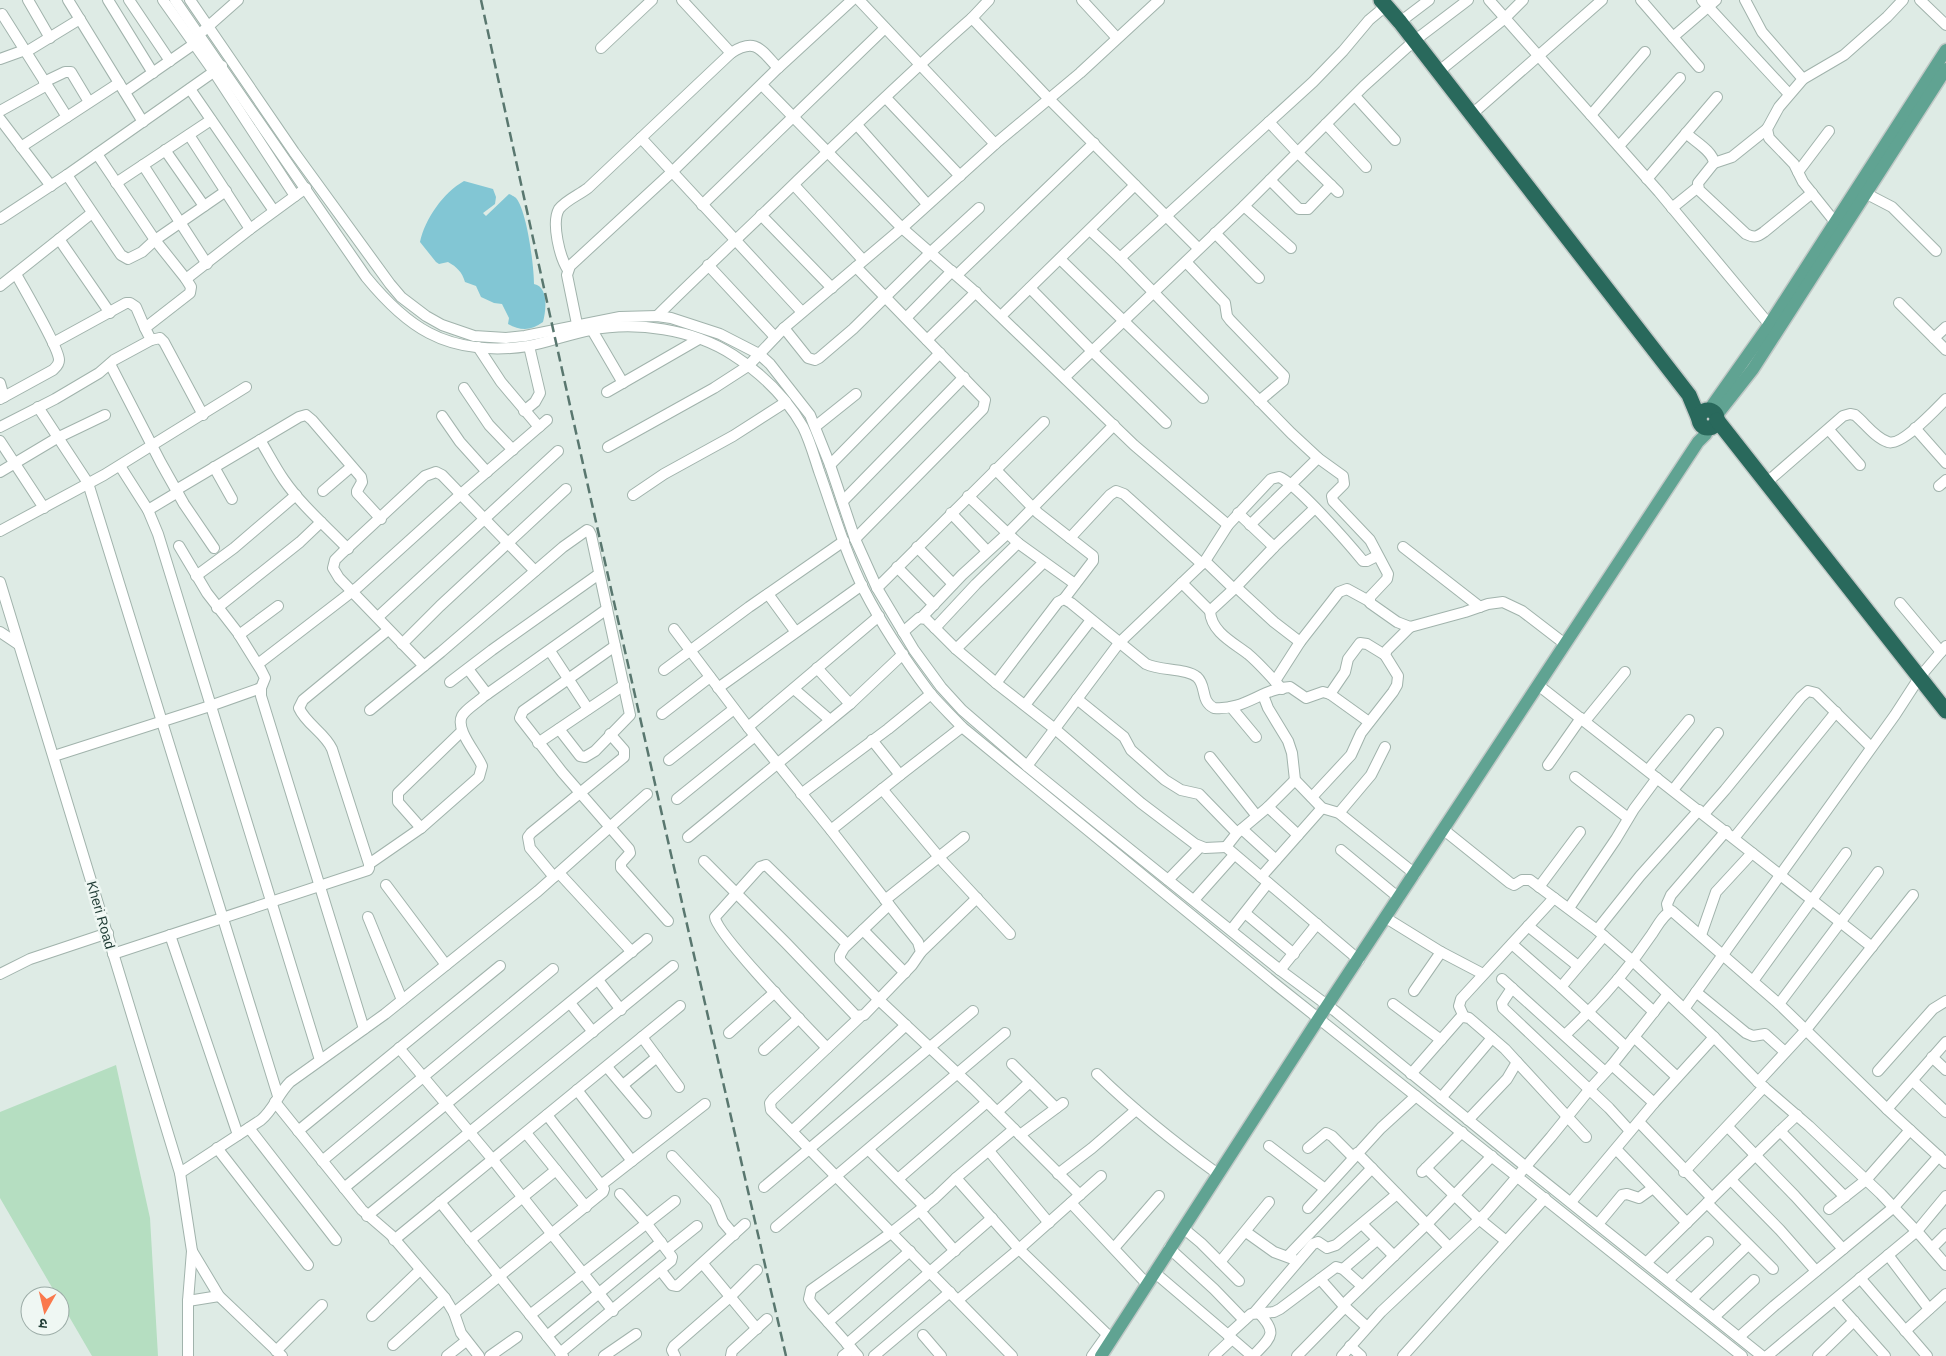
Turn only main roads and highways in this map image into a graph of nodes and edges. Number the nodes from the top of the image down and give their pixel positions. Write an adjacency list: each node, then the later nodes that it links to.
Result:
1 (1384, 3): 5 (highway)
2 (1946, 50): 4 (main road)
3 (1946, 70): 4 (main road)
4 (1773, 329): 5 (main road)
5 (1708, 419): 6 (highway); 7 (main road)
6 (1946, 712)
7 (1111, 1341): 8 (main road)
8 (1101, 1356)

